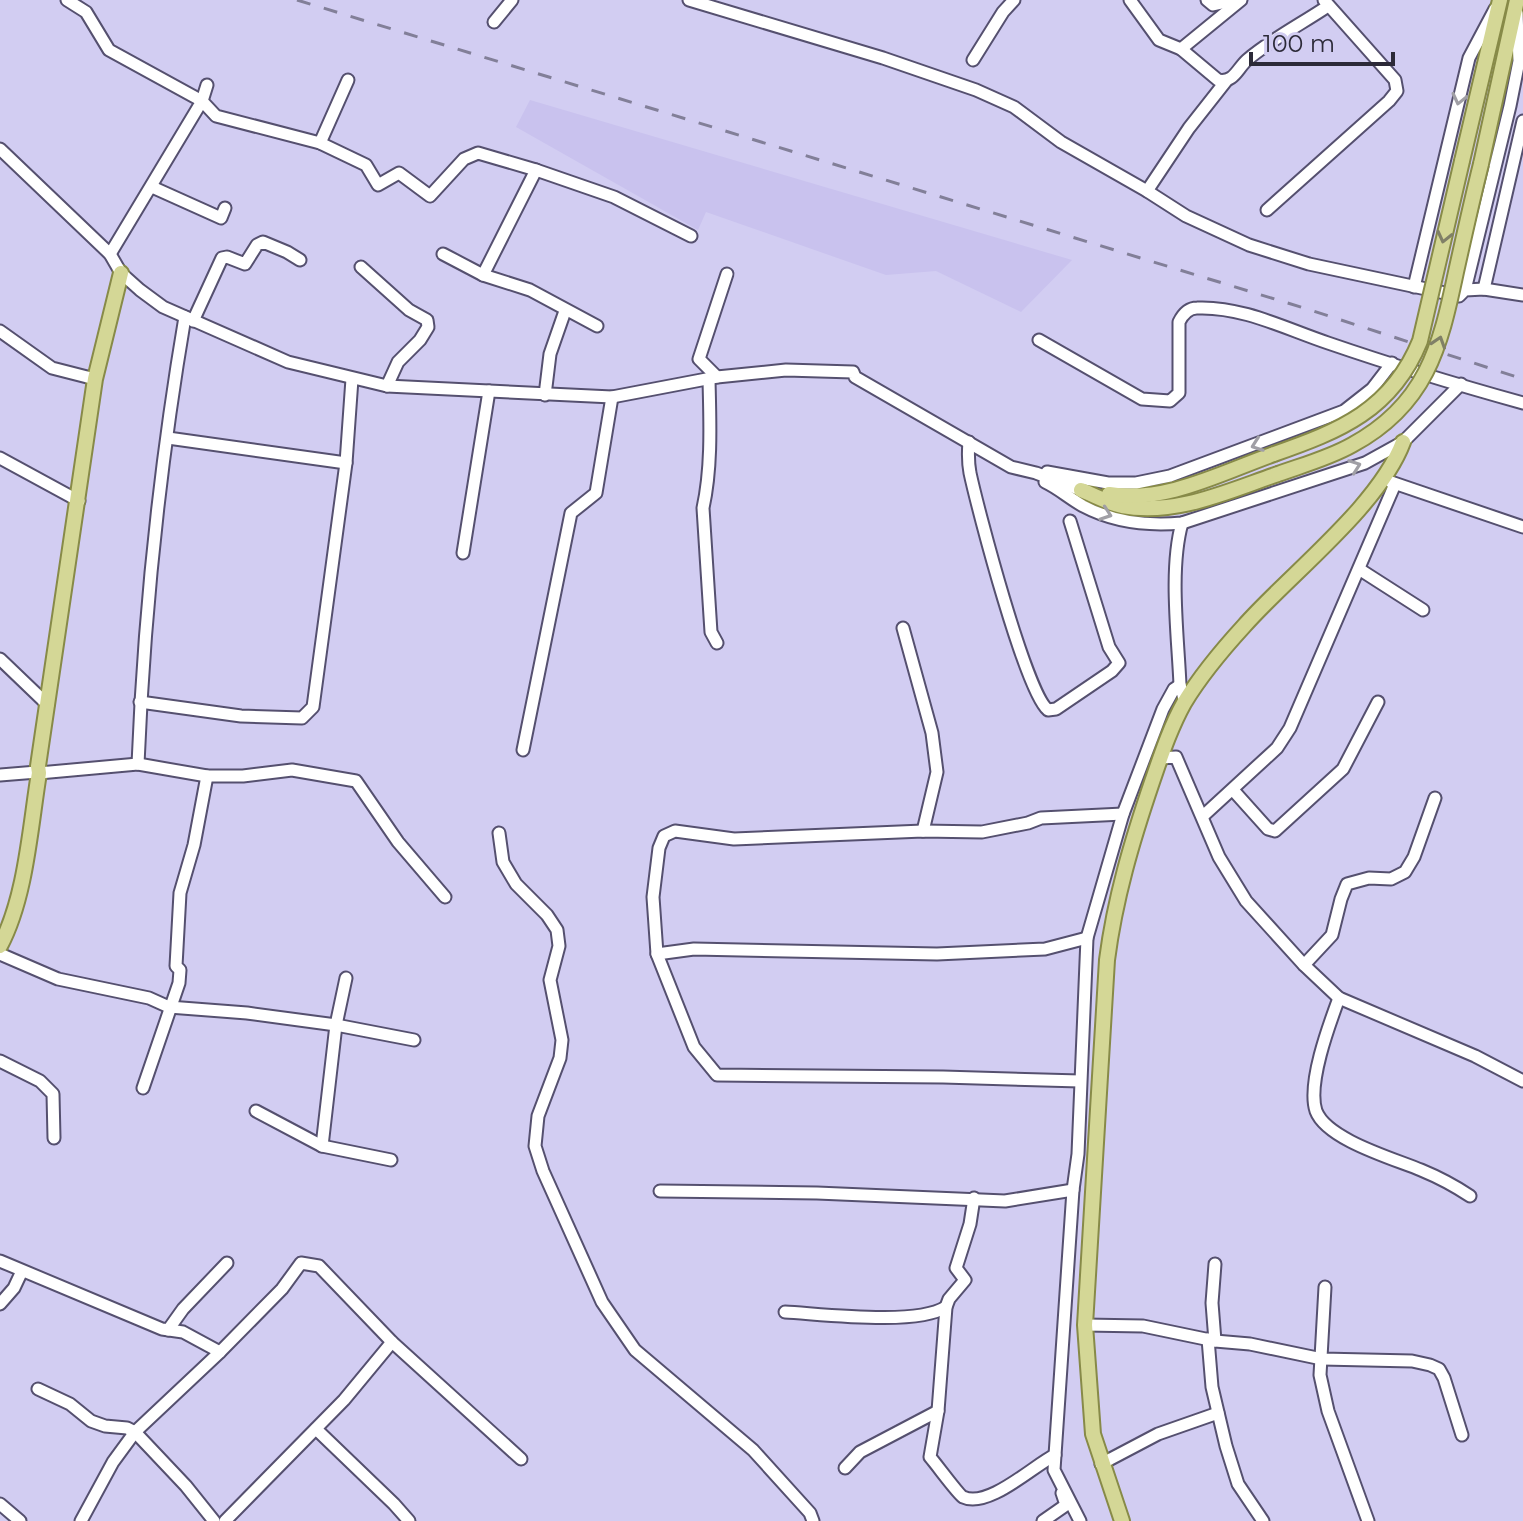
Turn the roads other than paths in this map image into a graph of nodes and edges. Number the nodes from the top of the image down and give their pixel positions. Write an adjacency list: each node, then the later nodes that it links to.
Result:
1 (67, 0): 17 (street)
2 (512, 0): 11 (street)
3 (689, 0): 23 (street)
4 (1014, 0): 13 (street)
5 (1130, 0): 12 (street)
6 (1207, 0): 7 (street)
7 (1238, 0): 12 (street)
8 (1499, 1): 34 (street, one-way to 34); 60 (main road, one-way to 60, bridge)
9 (1516, 2): 36 (street); 60 (main road, one-way to 9, bridge)
10 (1326, 3): 15 (street); 25 (street)
11 (494, 22)
12 (1181, 49): 15 (street)
13 (973, 60)
14 (348, 80): 19 (street)
15 (1226, 81): 23 (street)
16 (207, 85): 17 (street)
17 (202, 101): 19 (street); 22 (street)
18 (1523, 121): 35 (street)
19 (320, 143): 21 (street)
20 (1, 151): 27 (street)
21 (536, 170): 26 (street); 33 (street)
22 (152, 187): 24 (street); 27 (street)
23 (1147, 191): 34 (street)
24 (225, 208)
25 (1267, 210)
26 (691, 236)
27 (110, 254): 31 (street)
28 (443, 254): 33 (street)
29 (300, 260): 39 (street)
30 (361, 267): 48 (street)
31 (121, 273): 39 (street); 45 (main road)
32 (727, 274): 44 (street)
33 (483, 275): 38 (street)
34 (1414, 287): 36 (street)
35 (1484, 289): 36 (street); 37 (street)
36 (1465, 290)
37 (1523, 295)
38 (565, 311): 40 (street); 50 (street)
39 (189, 319): 46 (street); 53 (street)
40 (597, 326)
41 (0, 331): 45 (street)
42 (1039, 340): 43 (street)
43 (1392, 363): 47 (street); 58 (street, one-way to 58)
44 (713, 378): 51 (street); 54 (street); 69 (street)
45 (95, 379): 61 (main road)
46 (352, 379): 48 (street); 57 (street)
47 (1461, 384): 52 (street); 55 (street)
48 (387, 386): 49 (street)
49 (489, 391): 50 (street); 65 (street)
50 (545, 395): 51 (street)
51 (612, 397): 76 (street)
52 (1523, 403)
53 (168, 438): 57 (street); 72 (street)
54 (969, 442): 58 (street); 62 (street)
55 (1403, 442): 59 (main road); 63 (street, one-way to 55)
56 (0, 458): 61 (street)
57 (346, 463): 72 (street)
58 (1011, 467): 60 (street); 63 (street, one-way to 63)
59 (1390, 481): 64 (street); 66 (street); 73 (main road)
60 (1081, 490)
61 (79, 501): 75 (main road)
62 (1070, 521)
63 (1182, 523): 71 (street)
64 (1523, 527)
65 (463, 553)
66 (1359, 569): 67 (street); 82 (street)
67 (1423, 610)
68 (903, 628): 86 (street)
69 (717, 643)
70 (0, 659): 75 (street)
71 (1180, 685): 73 (street); 84 (street)
72 (140, 702): 78 (street)
73 (1185, 702): 77 (main road)
74 (1378, 702): 82 (street)
75 (48, 705): 79 (main road)
76 (523, 750)
77 (1161, 758): 85 (street); 119 (main road)
78 (138, 764): 79 (street); 81 (street)
79 (38, 773): 80 (street); 90 (main road)
80 (0, 775)
81 (207, 776): 88 (street); 96 (street)
82 (1233, 790): 85 (street)
83 (1435, 798): 93 (street)
84 (1123, 814): 86 (street); 89 (street)
85 (1203, 816): 93 (street)
86 (923, 831): 92 (street)
87 (499, 833): 142 (street)
88 (445, 897)
89 (1087, 938): 92 (street); 100 (street)
90 (0, 946)
91 (0, 954): 96 (street)
92 (657, 954): 100 (street)
93 (1304, 965): 95 (street)
94 (346, 978): 97 (street)
95 (1339, 998): 101 (street); 109 (street)
96 (169, 1007): 97 (street); 102 (street)
97 (336, 1025): 98 (street); 105 (street)
98 (414, 1040)
99 (0, 1061): 104 (street)
100 (1080, 1081): 107 (street)
101 (1523, 1081)
102 (143, 1088)
103 (256, 1111): 105 (street)
104 (54, 1138)
105 (322, 1146): 106 (street)
106 (391, 1160)
107 (1073, 1190): 110 (street); 131 (street)
108 (660, 1191): 110 (street)
109 (1470, 1196)
110 (974, 1198): 118 (street)
111 (0, 1261): 114 (street)
112 (227, 1263): 120 (street)
113 (1215, 1264): 121 (street)
114 (22, 1271): 116 (street); 120 (street)
115 (1325, 1287): 124 (street)
116 (0, 1304)
117 (785, 1312): 118 (street)
118 (943, 1313): 126 (street)
119 (1085, 1325): 121 (street); 133 (main road)
120 (168, 1330): 123 (street)
121 (1212, 1340): 124 (street); 127 (street)
122 (392, 1342): 123 (street); 128 (street); 132 (street)
123 (220, 1352): 129 (street)
124 (1322, 1359): 130 (street); 147 (street)
125 (38, 1389): 129 (street)
126 (938, 1411): 131 (street); 134 (street)
127 (1218, 1413): 133 (street); 146 (street)
128 (316, 1429): 137 (street); 141 (street)
129 (135, 1432): 139 (street); 140 (street)
130 (1462, 1435)
131 (1055, 1455): 135 (street)
132 (521, 1459)
133 (1101, 1464): 145 (main road)
134 (845, 1468)
135 (1054, 1470): 143 (street); 144 (street)
136 (0, 1504): 138 (street)
137 (403, 1519)
138 (20, 1521)
139 (81, 1521)
140 (214, 1521)
141 (225, 1521)
142 (813, 1521)
143 (1043, 1521)
144 (1080, 1521)
145 (1122, 1521)
146 (1263, 1521)
147 (1368, 1521)

